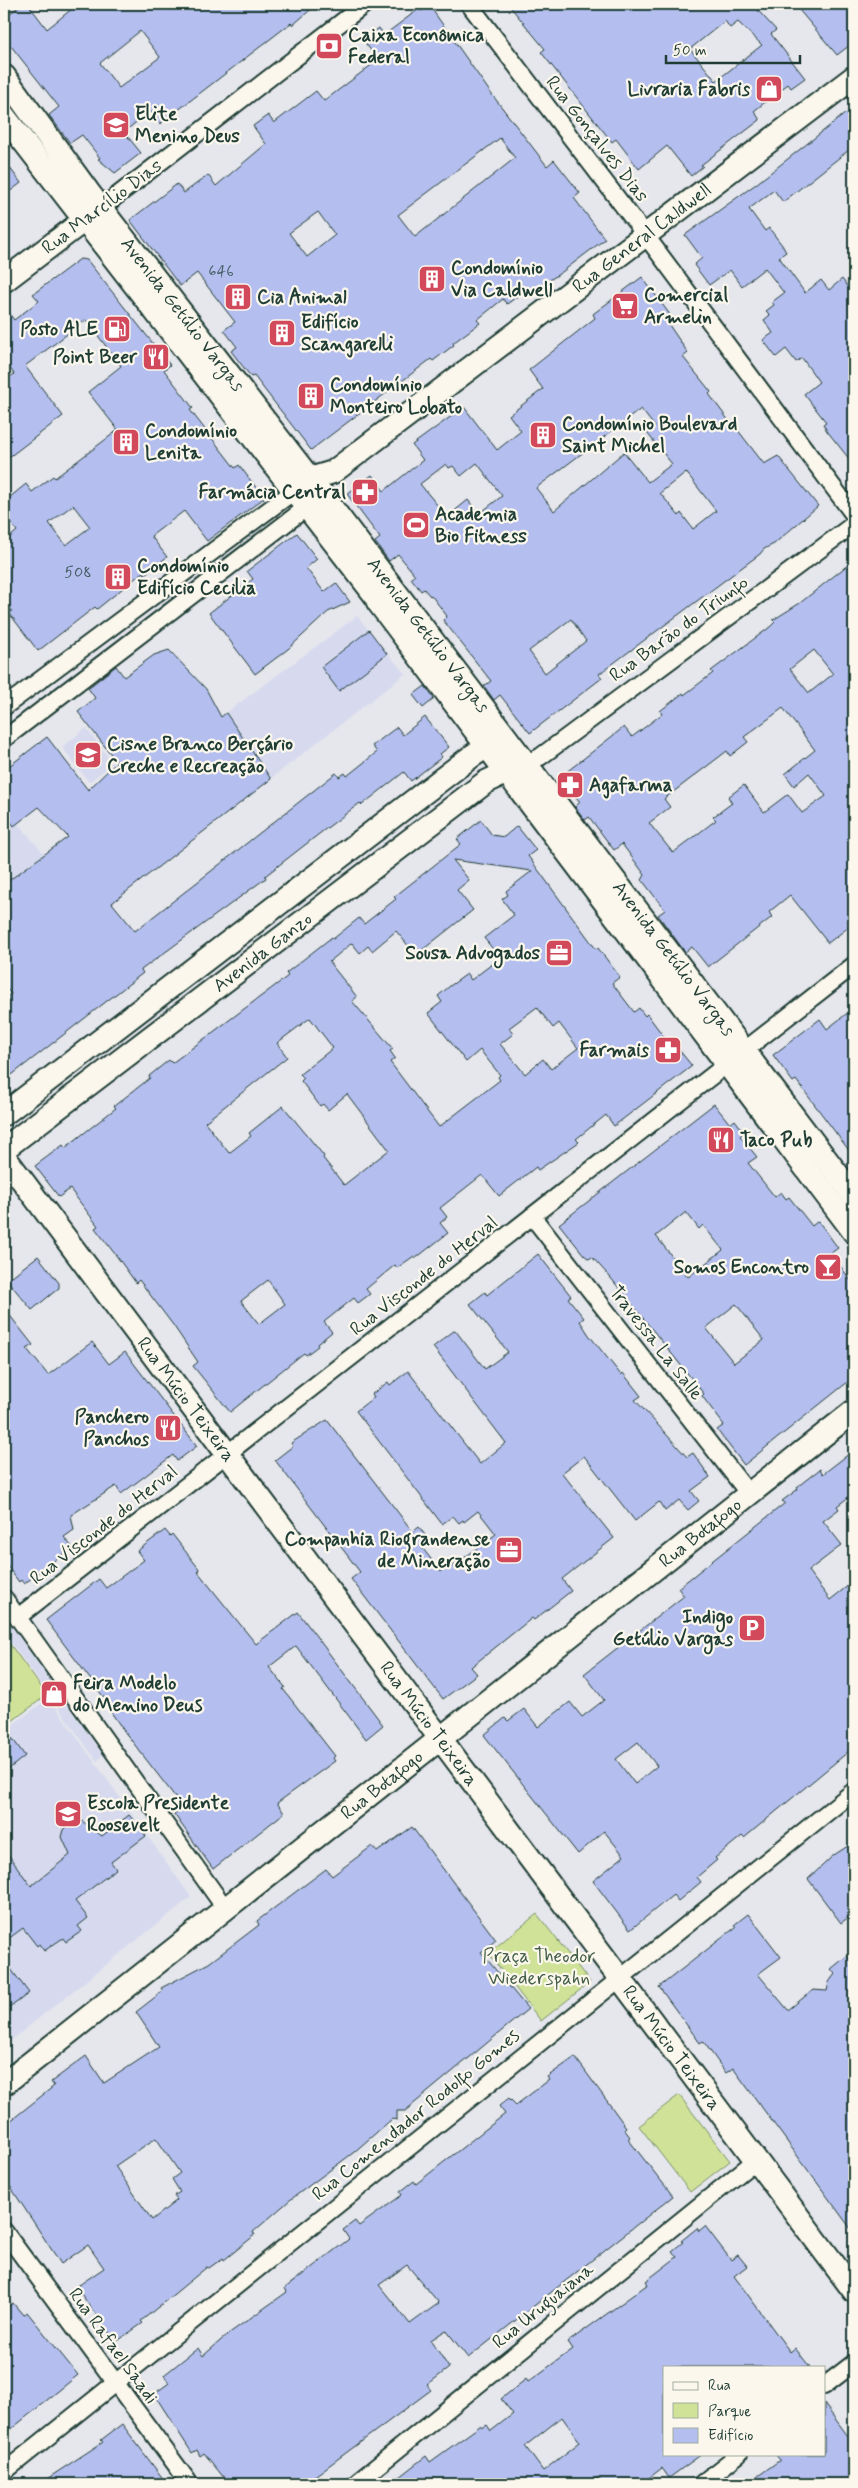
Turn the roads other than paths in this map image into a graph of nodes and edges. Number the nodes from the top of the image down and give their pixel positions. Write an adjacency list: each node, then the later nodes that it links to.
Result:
1 (365, 4): 6 (street, Rua Marcílio Dias)
2 (468, 4): 7 (street, Rua Gonçalves Dias)
3 (4, 76): 6 (street, Avenida Getúlio Vargas)
4 (854, 78): 7 (street, Rua General Caldwell)
5 (4, 116): 6 (street, Avenida Getúlio Vargas)
6 (92, 214): 8 (street, Rua Marcílio Dias); 9 (street, Avenida Getúlio Vargas)
7 (646, 236): 9 (street, Rua General Caldwell); 10 (street, Rua Gonçalves Dias)
8 (4, 281)
9 (308, 493): 12 (street); 13 (street); 16 (street, Avenida Getúlio Vargas)
10 (854, 515)
11 (854, 524): 17 (street, Rua Barão do Triunfo)
12 (100, 634): 13 (street); 14 (street)
13 (114, 655): 15 (street)
14 (4, 707)
15 (4, 739)
16 (496, 741): 17 (street, Avenida Getúlio Vargas); 18 (street, Avenida Ganzo)
17 (516, 767): 19 (street, Avenida Ganzo); 21 (street, Avenida Getúlio Vargas)
18 (234, 940): 19 (street); 22 (street, Avenida Ganzo)
19 (250, 962): 23 (street, Avenida Ganzo)
20 (854, 966): 21 (street, Rua Visconde do Herval)
21 (731, 1051): 25 (street, Avenida Getúlio Vargas); 26 (street, Rua Visconde do Herval); 27 (street, Avenida Getúlio Vargas)
22 (4, 1114)
23 (4, 1149)
24 (4, 1156): 29 (street, Rua Múcio Teixeira)
25 (854, 1196)
26 (532, 1216): 29 (street, Rua Visconde do Herval); 30 (street, Travessa La Salle)
27 (854, 1232)
28 (854, 1411): 30 (street, Rua Botafogo)
29 (227, 1454): 32 (street, Rua Visconde do Herval); 33 (street, Rua Múcio Teixeira)
30 (749, 1494): 33 (street, Rua Botafogo)
31 (4, 1598): 32 (street)
32 (18, 1617): 35 (street)
33 (440, 1739): 35 (street, Rua Botafogo); 36 (street, Rua Múcio Teixeira)
34 (854, 1791): 36 (street, Rua Comendador Rodolfo Gomes)
35 (225, 1908): 37 (street, Rua Botafogo)
36 (619, 1978): 38 (street, Rua Múcio Teixeira); 42 (street, Rua Comendador Rodolfo Gomes)
37 (4, 2084)
38 (756, 2160): 40 (street, Rua Múcio Teixeira); 47 (street, Rua Uruguaiana)
39 (4, 2230): 42 (street, Rua Rafael Saadi)
40 (854, 2290)
41 (854, 2363): 43 (street)
42 (115, 2382): 45 (street, Rua Comendador Rodolfo Gomes); 46 (street, Rua Rafael Saadi)
43 (826, 2384)
44 (736, 2456): 48 (street)
45 (4, 2472)
46 (190, 2484)
47 (355, 2484)
48 (701, 2484)

